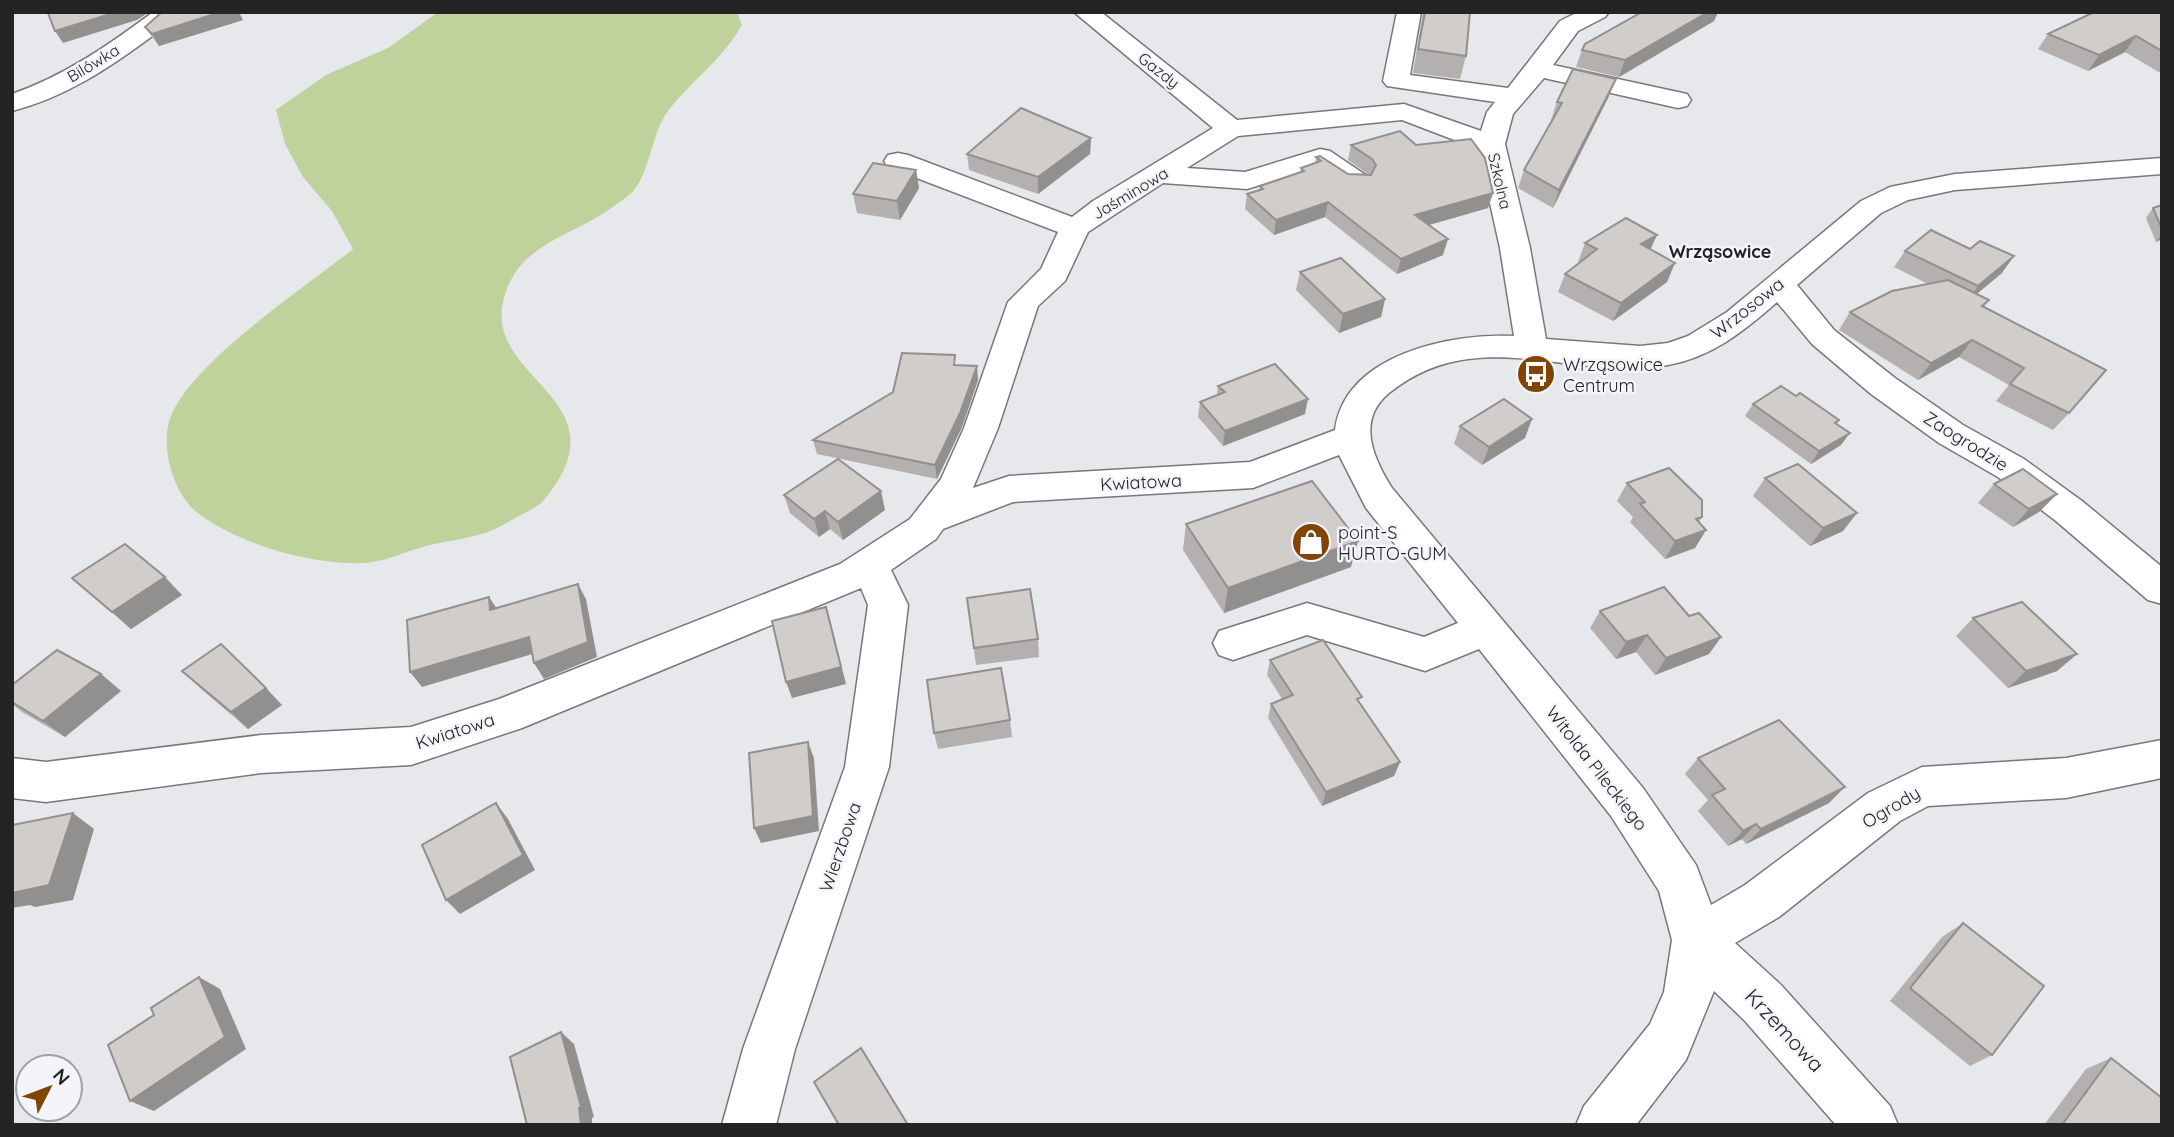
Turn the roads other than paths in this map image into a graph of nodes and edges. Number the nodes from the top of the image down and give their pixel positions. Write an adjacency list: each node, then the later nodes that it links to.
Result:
1 (168, 12): 8 (street, Bilówka)
2 (1086, 12): 9 (street, Gazdy)
3 (1409, 12): 6 (street)
4 (1597, 12): 5 (street, Szkolna)
5 (1538, 69): 6 (street, Szkolna); 7 (street)
6 (1514, 97): 10 (street, Szkolna)
7 (1678, 100)
8 (12, 103)
9 (1231, 129): 10 (street, Jaśminowa); 13 (street, Jaśminowa)
10 (1491, 144): 17 (street, Szkolna)
11 (898, 161): 15 (street)
12 (2162, 166): 16 (street, Wrzosowa)
13 (1161, 174): 14 (street); 15 (street, Jaśminowa)
14 (1357, 182)
15 (1075, 228): 19 (street, Jaśminowa)
16 (1779, 284): 17 (street, Wrzosowa); 21 (street, Zaogrodzie)
17 (1532, 349): 18 (street, Wrzosowa)
18 (1351, 437): 19 (street, Kwiatowa); 22 (street, Witolda Pileckiego)
19 (930, 519): 20 (street, Jaśminowa)
20 (870, 565): 25 (street, Kwiatowa); 27 (street, Wierzbowa)
21 (2162, 589)
22 (1486, 629): 23 (street); 26 (street, Witolda Pileckiego)
23 (1233, 643)
24 (2162, 759): 26 (street, Ogrody)
25 (12, 778)
26 (1696, 940): 28 (street, Witolda Pileckiego); 29 (street, Krzemowa)
27 (749, 1125)
28 (1603, 1125)
29 (1871, 1125)

